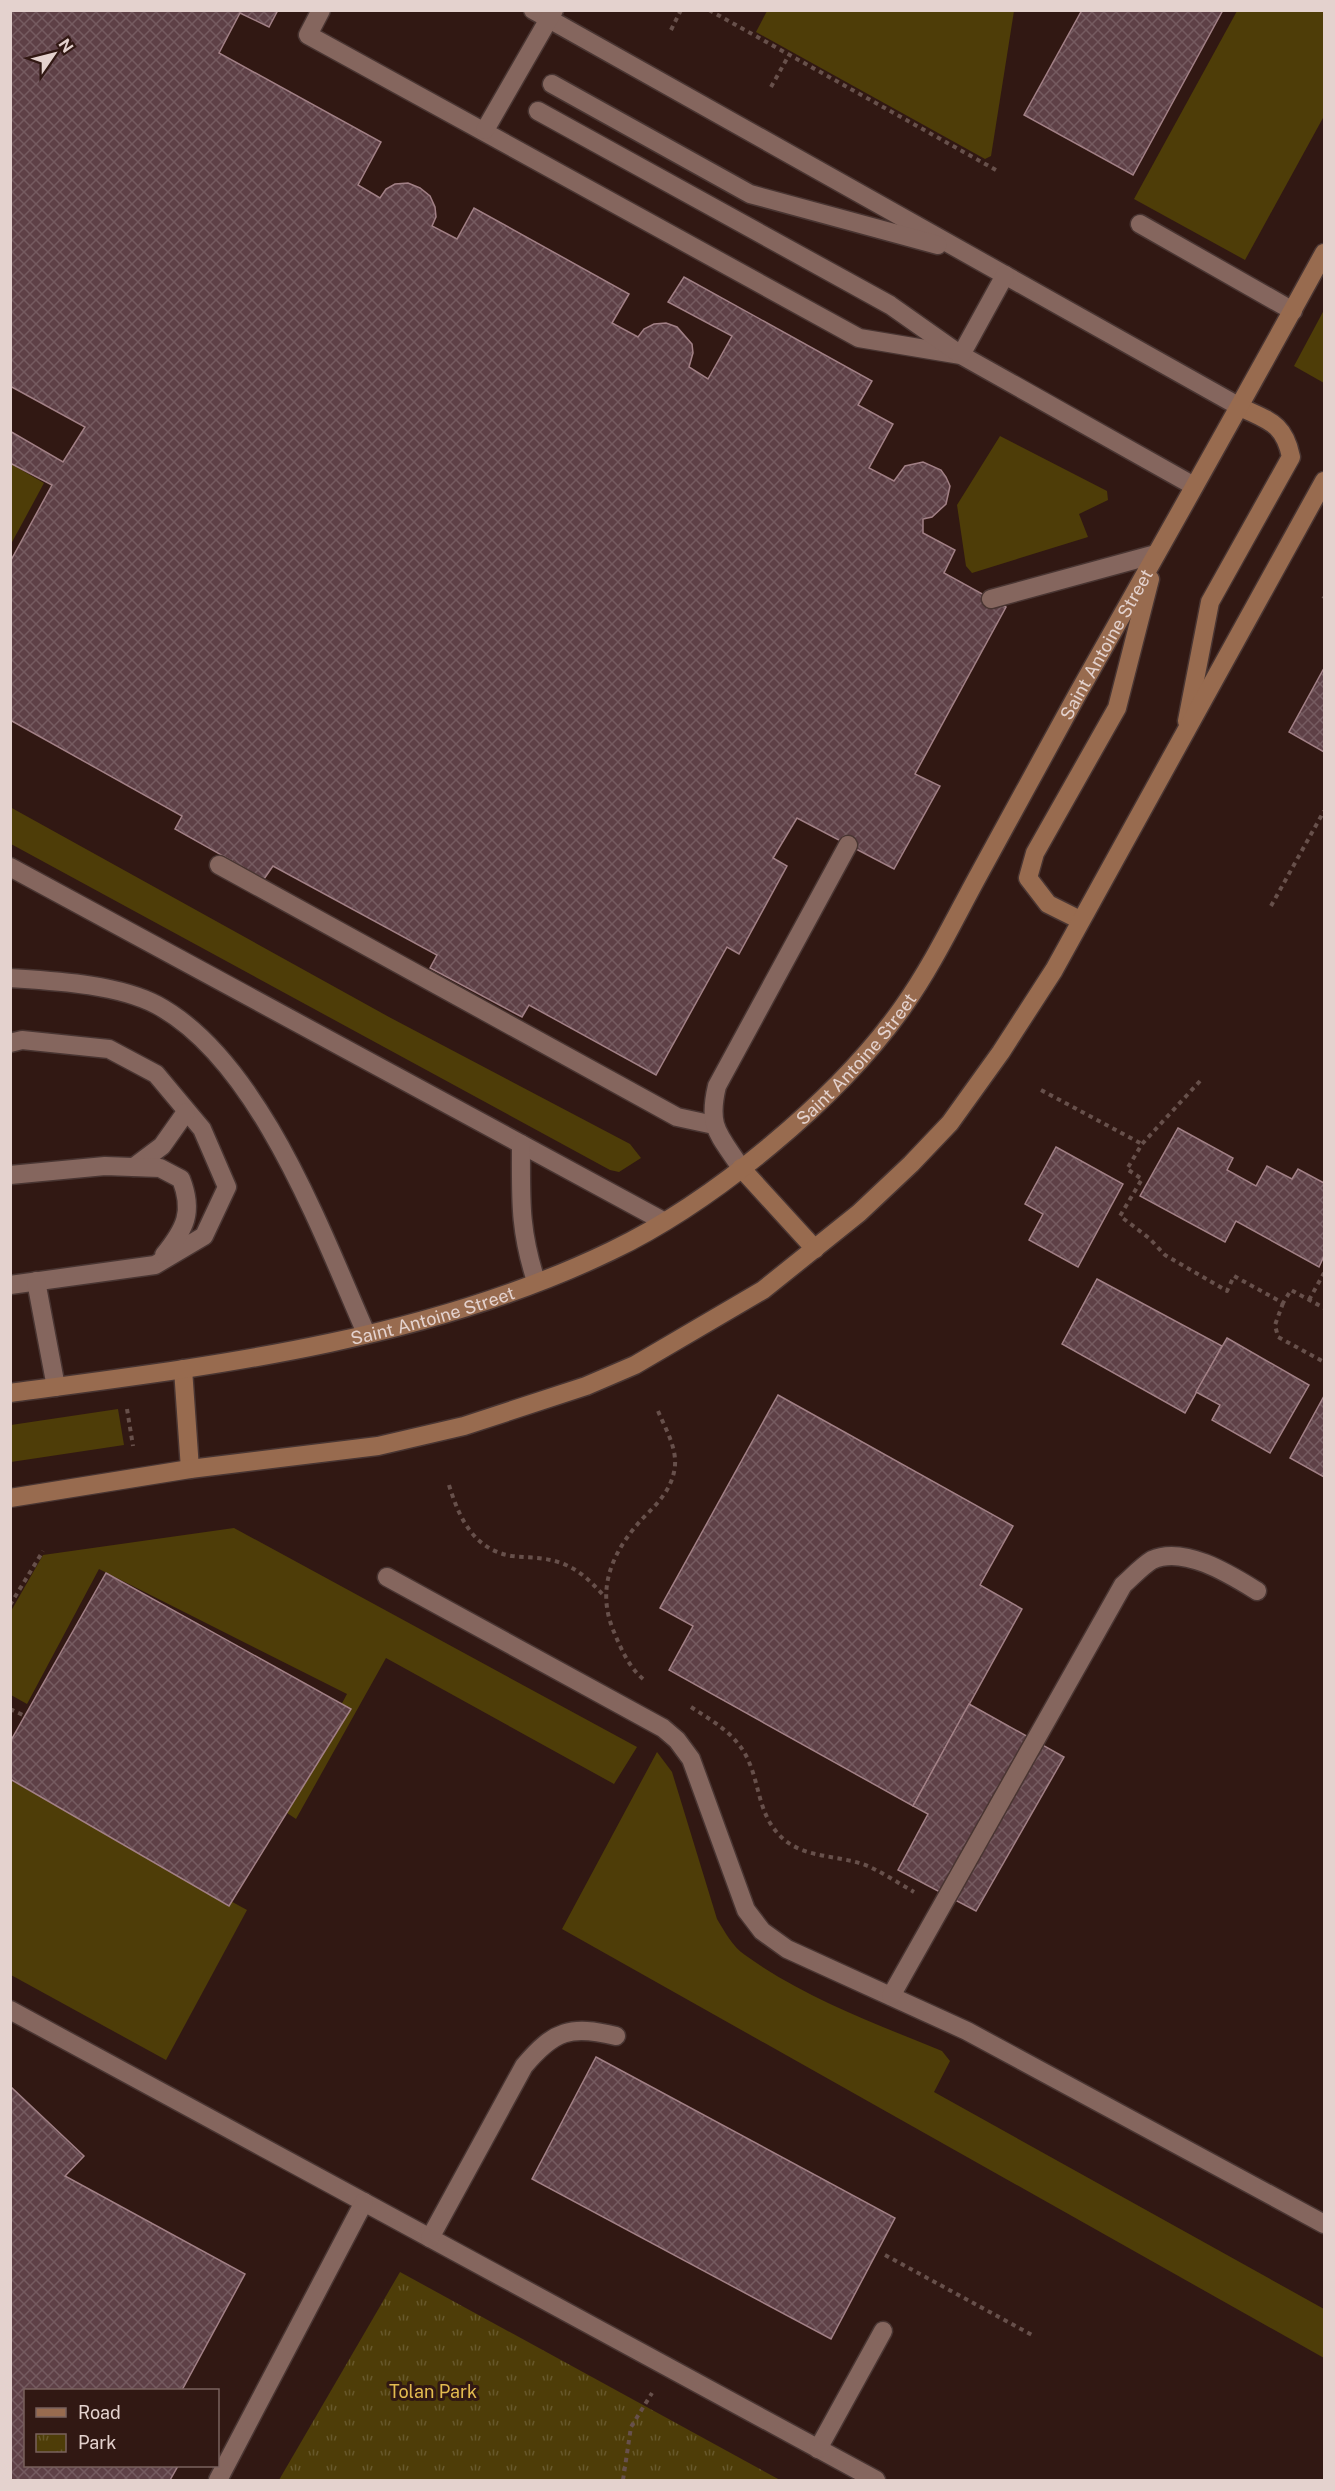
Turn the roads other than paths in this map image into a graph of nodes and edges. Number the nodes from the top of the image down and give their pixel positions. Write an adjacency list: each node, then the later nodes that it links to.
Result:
1 (321, 10): 5 (lane)
2 (545, 13): 5 (lane); 7 (lane)
3 (552, 84): 7 (lane)
4 (538, 111): 11 (lane)
5 (486, 130): 11 (lane)
6 (1140, 224): 10 (lane)
7 (967, 253): 9 (lane)
8 (1324, 253): 10 (street, Saint Antoine Street)
9 (1005, 275): 11 (lane); 12 (lane)
10 (1293, 311): 12 (street, Saint Antoine Street)
11 (961, 355): 14 (lane)
12 (1240, 407): 14 (street, Saint Antoine Street); 17 (street)
13 (1324, 482): 17 (street)
14 (1194, 486): 15 (street, Saint Antoine Street)
15 (1156, 554): 16 (lane); 21 (street); 28 (street, Saint Antoine Street)
16 (991, 599)
17 (1184, 738): 21 (street)
18 (848, 845): 25 (lane)
19 (219, 865): 25 (lane)
20 (10, 867): 26 (lane)
21 (1080, 920): 31 (street)
22 (10, 978): 36 (lane)
23 (10, 1043): 24 (lane)
24 (186, 1112): 27 (lane); 32 (lane)
25 (714, 1125): 28 (lane)
26 (521, 1144): 30 (lane); 34 (lane)
27 (135, 1167): 29 (lane); 32 (lane)
28 (741, 1168): 30 (street, Saint Antoine Street); 31 (street)
29 (10, 1176)
30 (663, 1221): 34 (street, Saint Antoine Street)
31 (815, 1249): 40 (street)
32 (155, 1266): 33 (lane)
33 (36, 1281): 35 (lane); 38 (lane)
34 (536, 1281): 36 (street, Saint Antoine Street)
35 (10, 1285)
36 (366, 1333): 37 (street, Saint Antoine Street)
37 (183, 1370): 38 (street, Saint Antoine Street); 40 (street)
38 (56, 1387): 39 (street, Saint Antoine Street)
39 (10, 1393)
40 (190, 1469): 41 (street)
41 (10, 1498)
42 (387, 1577): 44 (lane)
43 (1257, 1591): 44 (lane)
44 (891, 1996): 48 (lane)
45 (10, 2010): 47 (lane)
46 (616, 2036): 49 (lane)
47 (364, 2202): 49 (lane); 52 (lane)
48 (1324, 2224)
49 (430, 2238): 51 (lane)
50 (883, 2331): 51 (lane)
51 (818, 2449): 53 (lane)
52 (218, 2481)
53 (876, 2481)

